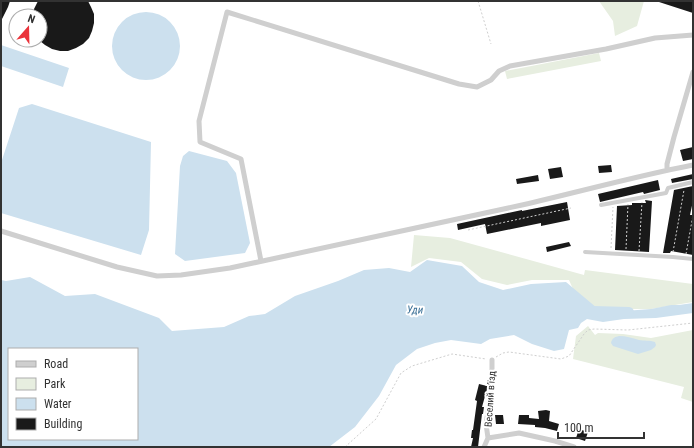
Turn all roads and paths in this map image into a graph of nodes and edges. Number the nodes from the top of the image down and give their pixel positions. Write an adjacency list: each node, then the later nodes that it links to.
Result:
1 (478, 1): 3 (path)
2 (693, 35): 24 (street)
3 (491, 44)
4 (693, 72): 6 (street)
5 (693, 165): 6 (street)
6 (667, 170): 24 (street)
7 (693, 182): 8 (street)
8 (686, 184): 9 (street); 21 (path)
9 (642, 197): 10 (street); 20 (path)
10 (628, 200): 11 (street); 19 (path)
11 (613, 203): 12 (street); 18 (path)
12 (601, 205)
13 (571, 208): 15 (path)
14 (693, 215): 22 (path)
15 (468, 230)
16 (1, 231): 24 (street)
17 (585, 252): 18 (street)
18 (611, 254): 19 (street)
19 (626, 254): 20 (street)
20 (639, 255): 21 (street)
21 (672, 257): 22 (street)
22 (685, 258): 23 (street)
23 (693, 259)
24 (261, 261)
25 (693, 323): 26 (path)
26 (492, 360): 27 (street, Веселий в’їзд); 28 (path)
27 (488, 438): 29 (street); 30 (street)
28 (344, 447)
29 (484, 447)
30 (574, 447)

